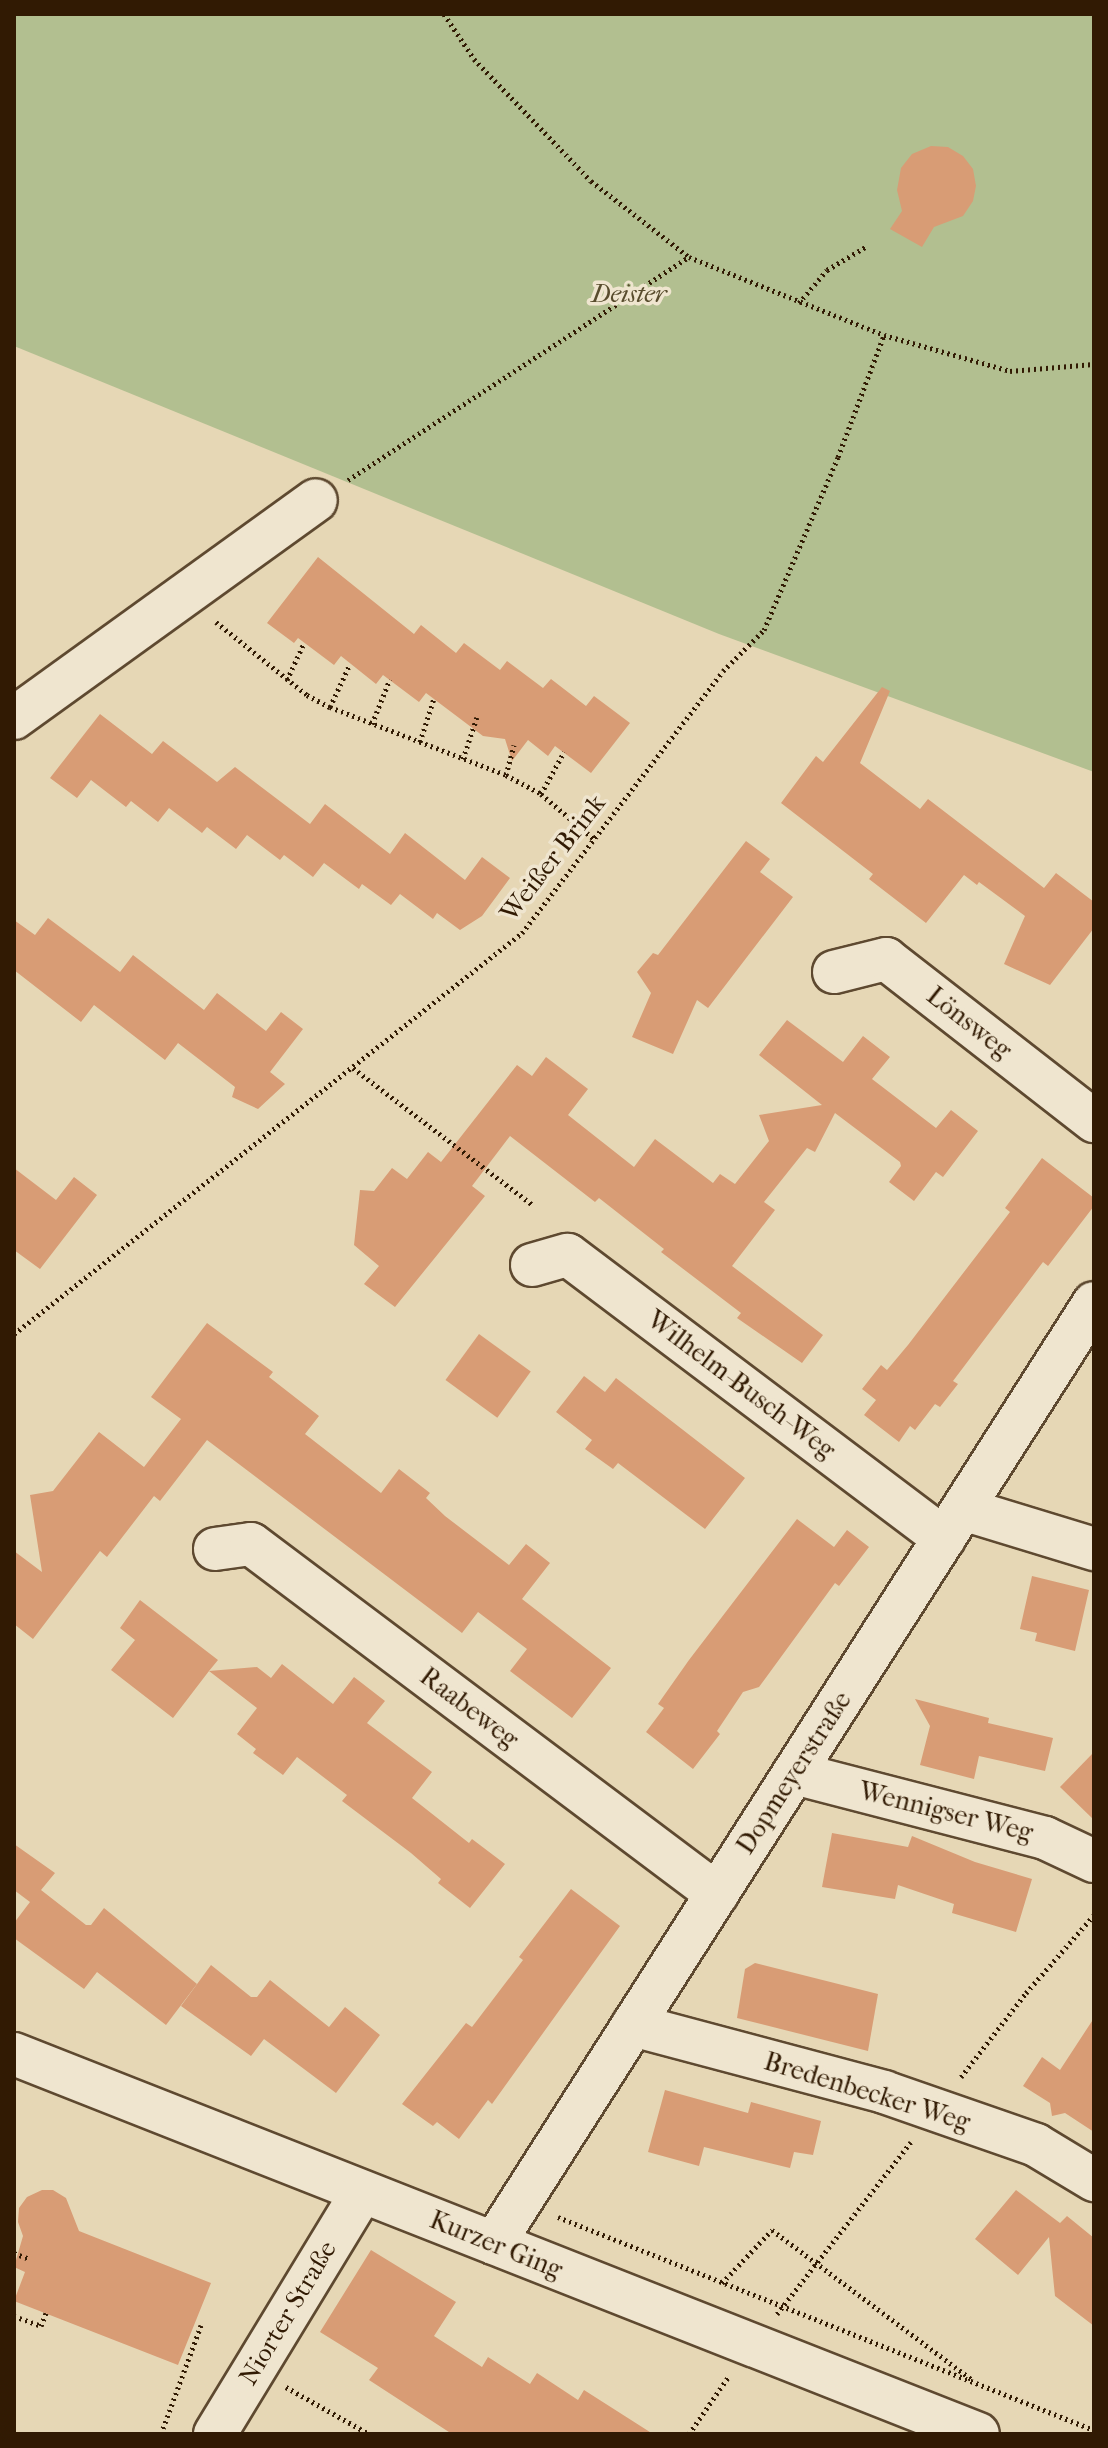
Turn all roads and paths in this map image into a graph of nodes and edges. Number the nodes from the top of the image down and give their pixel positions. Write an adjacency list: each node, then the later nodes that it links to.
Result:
1 (444, 14): 3 (path)
2 (867, 246): 4 (path)
3 (689, 257): 4 (path); 7 (path)
4 (799, 303): 5 (path)
5 (884, 335): 6 (path); 24 (path, Weißer Brink)
6 (1094, 364)
7 (316, 500): 8 (street)
8 (184, 596): 12 (path); 16 (street)
9 (304, 643): 12 (path)
10 (350, 664): 14 (path)
11 (390, 679): 17 (path)
12 (287, 680): 14 (path)
13 (434, 698): 18 (path)
14 (330, 707): 17 (path)
15 (477, 717): 21 (path)
16 (14, 718)
17 (372, 724): 18 (path)
18 (420, 742): 21 (path)
19 (514, 745): 22 (path)
20 (564, 752): 23 (path)
21 (463, 759): 22 (path)
22 (506, 775): 23 (path)
23 (541, 794): 24 (path)
24 (594, 839): 26 (path, Weißer Brink)
25 (834, 972): 27 (street, Lönsweg)
26 (353, 1068): 28 (path); 31 (path, Weißer Brink)
27 (1094, 1121)
28 (533, 1205)
29 (532, 1265): 32 (street, Wilhelm-Busch-Weg)
30 (1094, 1303): 32 (street, Dopmeyerstraße)
31 (14, 1334)
32 (954, 1524): 34 (street); 35 (street, Dopmeyerstraße)
33 (215, 1549): 37 (street, Raabeweg)
34 (1094, 1549)
35 (794, 1773): 36 (street, Wennigser Weg); 37 (street, Dopmeyerstraße)
36 (1094, 1861)
37 (717, 1894): 38 (street, Dopmeyerstraße)
38 (633, 2025): 40 (street, Bredenbecker Weg); 42 (street, Dopmeyerstraße)
39 (14, 2054): 41 (street, Kurzer Ging)
40 (1094, 2180)
41 (362, 2192): 43 (street, Kurzer Ging); 50 (street, Niorter Straße)
42 (520, 2201): 43 (street, Dopmeyerstraße); 46 (path)
43 (494, 2243): 59 (street, Kurzer Ging)
44 (14, 2253): 45 (path)
45 (30, 2259)
46 (722, 2283): 51 (path); 51 (path)
47 (46, 2313): 48 (path)
48 (14, 2316)
49 (201, 2325): 55 (path)
50 (254, 2367): 56 (street, Niorter Straße); 57 (path)
51 (978, 2385): 54 (path)
52 (719, 2389): 58 (path)
53 (1094, 2430): 54 (path)
54 (1085, 2431)
55 (161, 2434)
56 (215, 2434)
57 (369, 2434)
58 (689, 2434)
59 (978, 2434)

